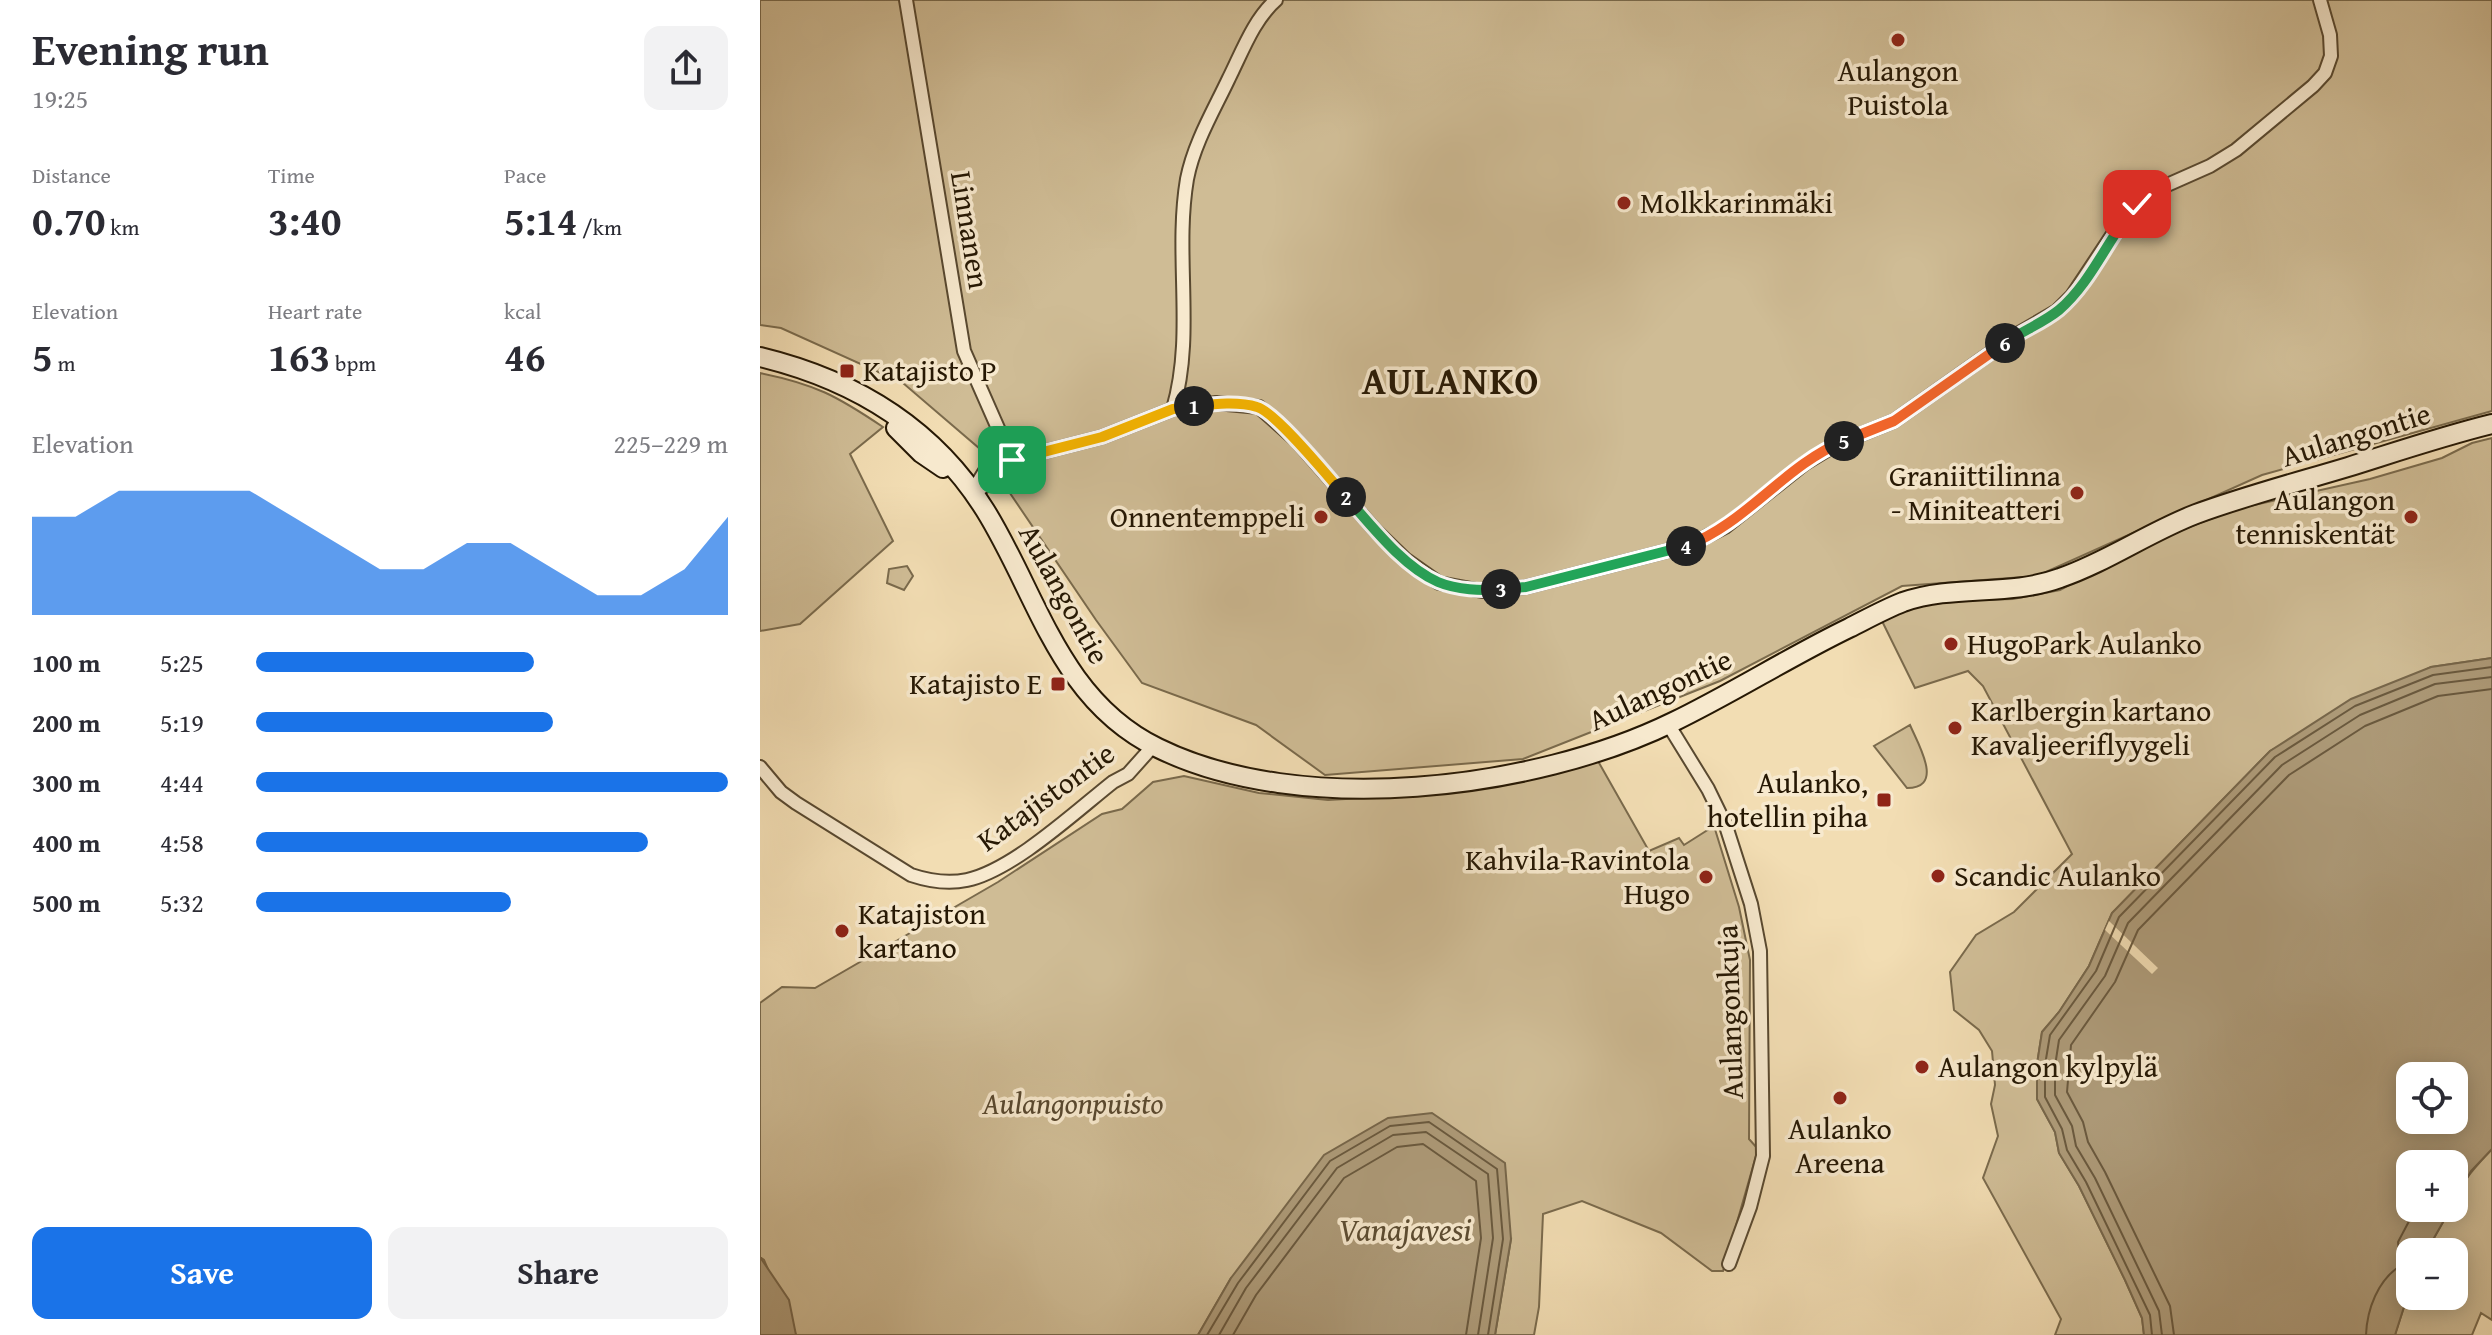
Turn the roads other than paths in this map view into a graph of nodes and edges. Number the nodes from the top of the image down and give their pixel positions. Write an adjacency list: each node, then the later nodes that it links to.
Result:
1 (906, 0): 7 (street, Linnanen)
2 (1276, 0): 5 (street)
3 (2320, 0): 5 (street)
4 (760, 357): 8 (street, Aulangontie)
5 (1173, 409): 7 (street)
6 (2492, 424): 9 (street, Aulangontie)
7 (1008, 463): 8 (street)
8 (972, 492): 10 (street, Aulangontie)
9 (1668, 724): 10 (street, Aulangontie); 12 (street, Aulangonkuja)
10 (1153, 746): 11 (street, Katajistontie)
11 (760, 767)
12 (1729, 1264)

